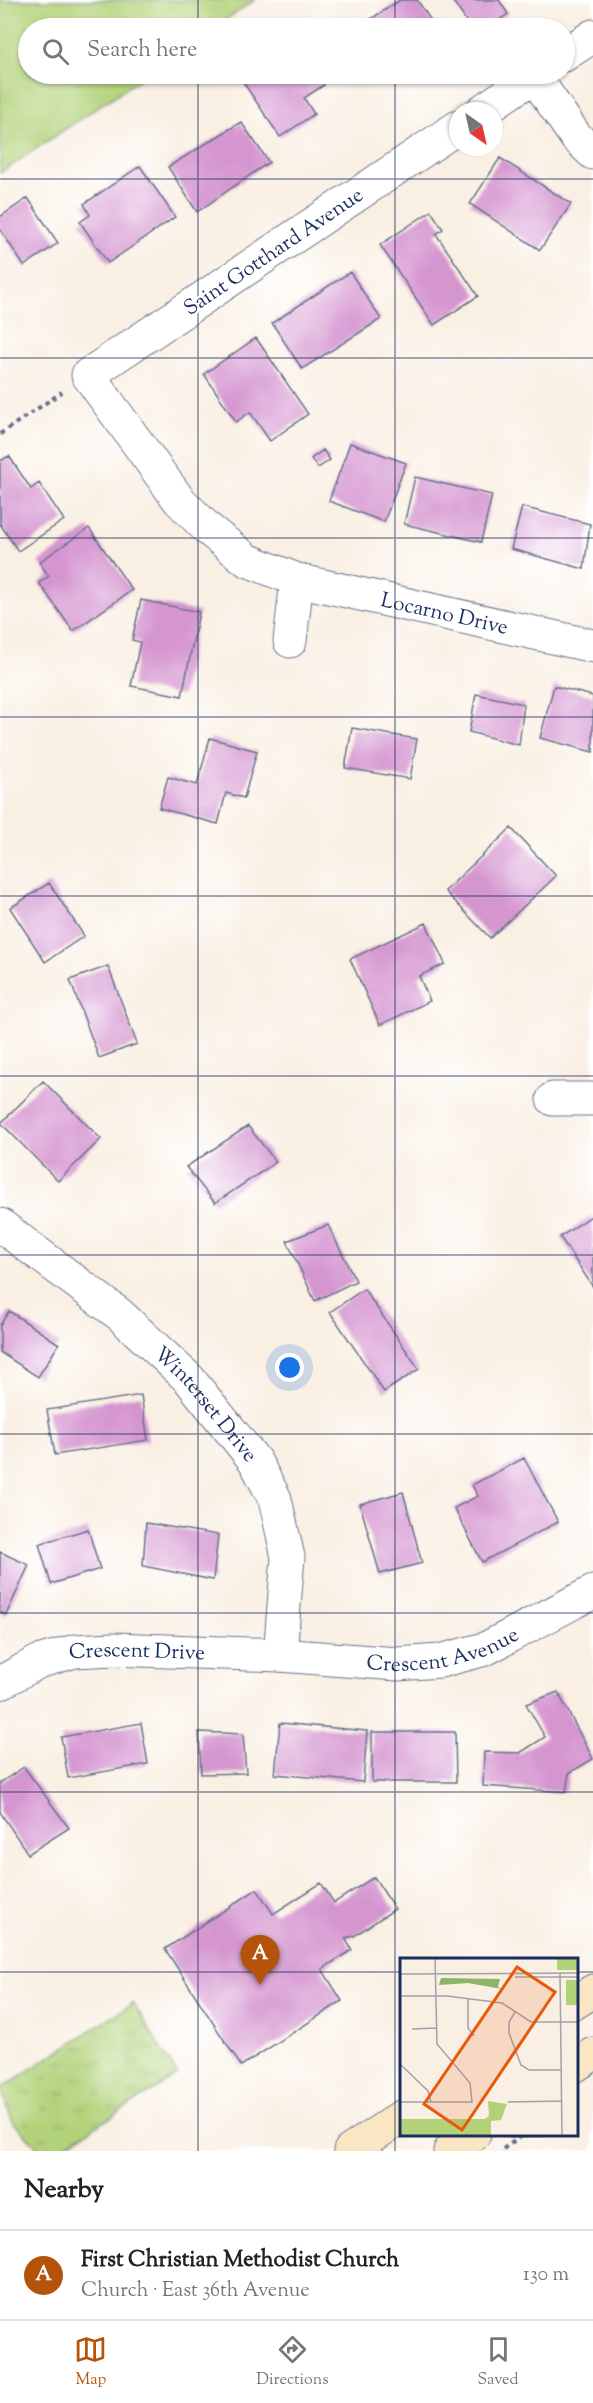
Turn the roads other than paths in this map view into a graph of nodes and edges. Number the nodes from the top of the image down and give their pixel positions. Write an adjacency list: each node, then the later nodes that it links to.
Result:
1 (593, 36): 2 (street)
2 (575, 48)
3 (522, 84): 5 (street)
4 (542, 84): 7 (street)
5 (496, 102)
6 (449, 133): 8 (street, Saint Gotthard Avenue)
7 (593, 153)
8 (88, 375): 9 (street, Locarno Drive)
9 (297, 580): 10 (street); 11 (street, Locarno Drive)
10 (290, 641)
11 (593, 646)
12 (554, 1099): 13 (street)
13 (593, 1099)
14 (0, 1225): 16 (street, Winterset Drive)
15 (593, 1592): 16 (street, Crescent Avenue)
16 (280, 1655): 17 (street, Crescent Drive)
17 (0, 1683)
18 (593, 1991): 19 (main road)
19 (578, 2001)
20 (593, 2054): 21 (main road)
21 (578, 2064)
22 (400, 2118): 24 (main road)
23 (471, 2136): 25 (main road)
24 (350, 2151)
25 (450, 2151)

